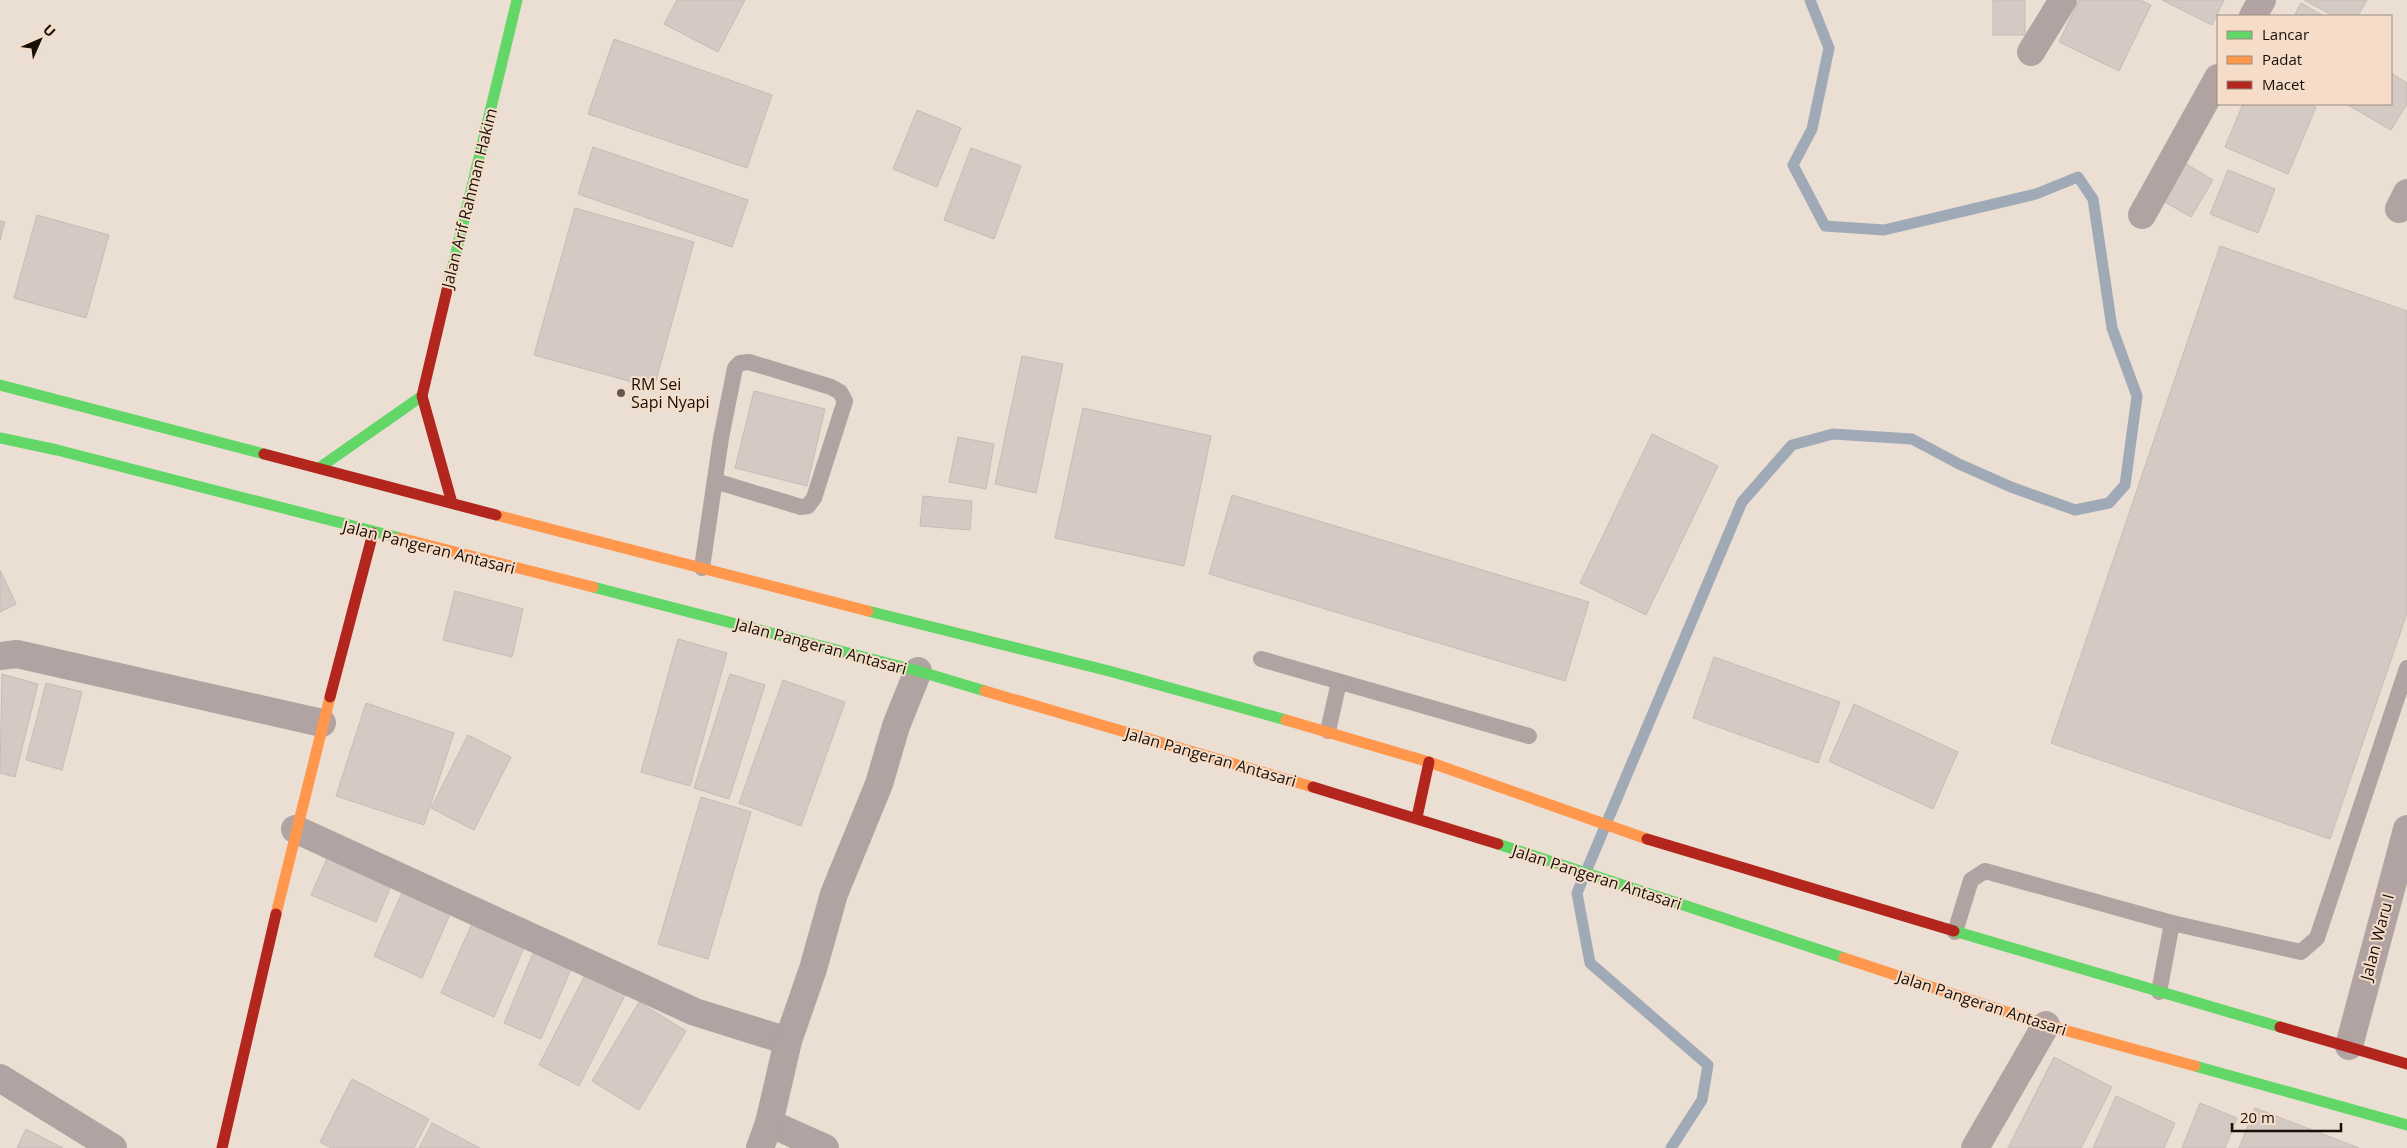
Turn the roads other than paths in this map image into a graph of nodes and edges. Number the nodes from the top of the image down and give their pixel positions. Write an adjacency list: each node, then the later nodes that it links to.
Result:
1 (517, 0): 9 (main road, Jalan Arif Rahman Hakim)
2 (2063, 0): 5 (street)
3 (2262, 0): 4 (street)
4 (2254, 15)
5 (2031, 52)
6 (2217, 80): 7 (street)
7 (2142, 215)
8 (0, 385): 11 (main road)
9 (422, 396): 11 (main road); 13 (main road, Jalan Arif Rahman Hakim)
10 (0, 438): 14 (main road, Jalan Pangeran Antasari)
11 (319, 468): 13 (main road)
12 (716, 481): 12 (lane); 15 (lane)
13 (452, 503): 15 (main road)
14 (373, 533): 19 (main road, Jalan Pangeran Antasari); 21 (main road)
15 (702, 568): 22 (main road)
16 (0, 656): 21 (street)
17 (1261, 659): 20 (lane)
18 (2407, 668): 28 (lane)
19 (918, 671): 25 (main road, Jalan Pangeran Antasari); 32 (street)
20 (1339, 682): 22 (lane); 23 (lane)
21 (322, 723): 26 (main road)
22 (1328, 731): 24 (main road)
23 (1529, 736)
24 (1429, 762): 25 (main road); 29 (main road)
25 (1418, 817): 31 (main road, Jalan Pangeran Antasari)
26 (295, 829): 32 (street); 39 (main road)
27 (2407, 829): 33 (street, Jalan Waru I)
28 (2172, 924): 29 (lane); 30 (lane)
29 (1955, 932): 30 (main road)
30 (2158, 992): 33 (main road)
31 (2046, 1025): 37 (main road, Jalan Pangeran Antasari); 42 (street)
32 (788, 1041): 36 (street)
33 (2349, 1046): 34 (main road)
34 (2407, 1064)
35 (0, 1078): 38 (street)
36 (769, 1123): 40 (street); 41 (street)
37 (2407, 1125)
38 (113, 1148)
39 (222, 1148)
40 (760, 1148)
41 (825, 1148)
42 (1974, 1148)

